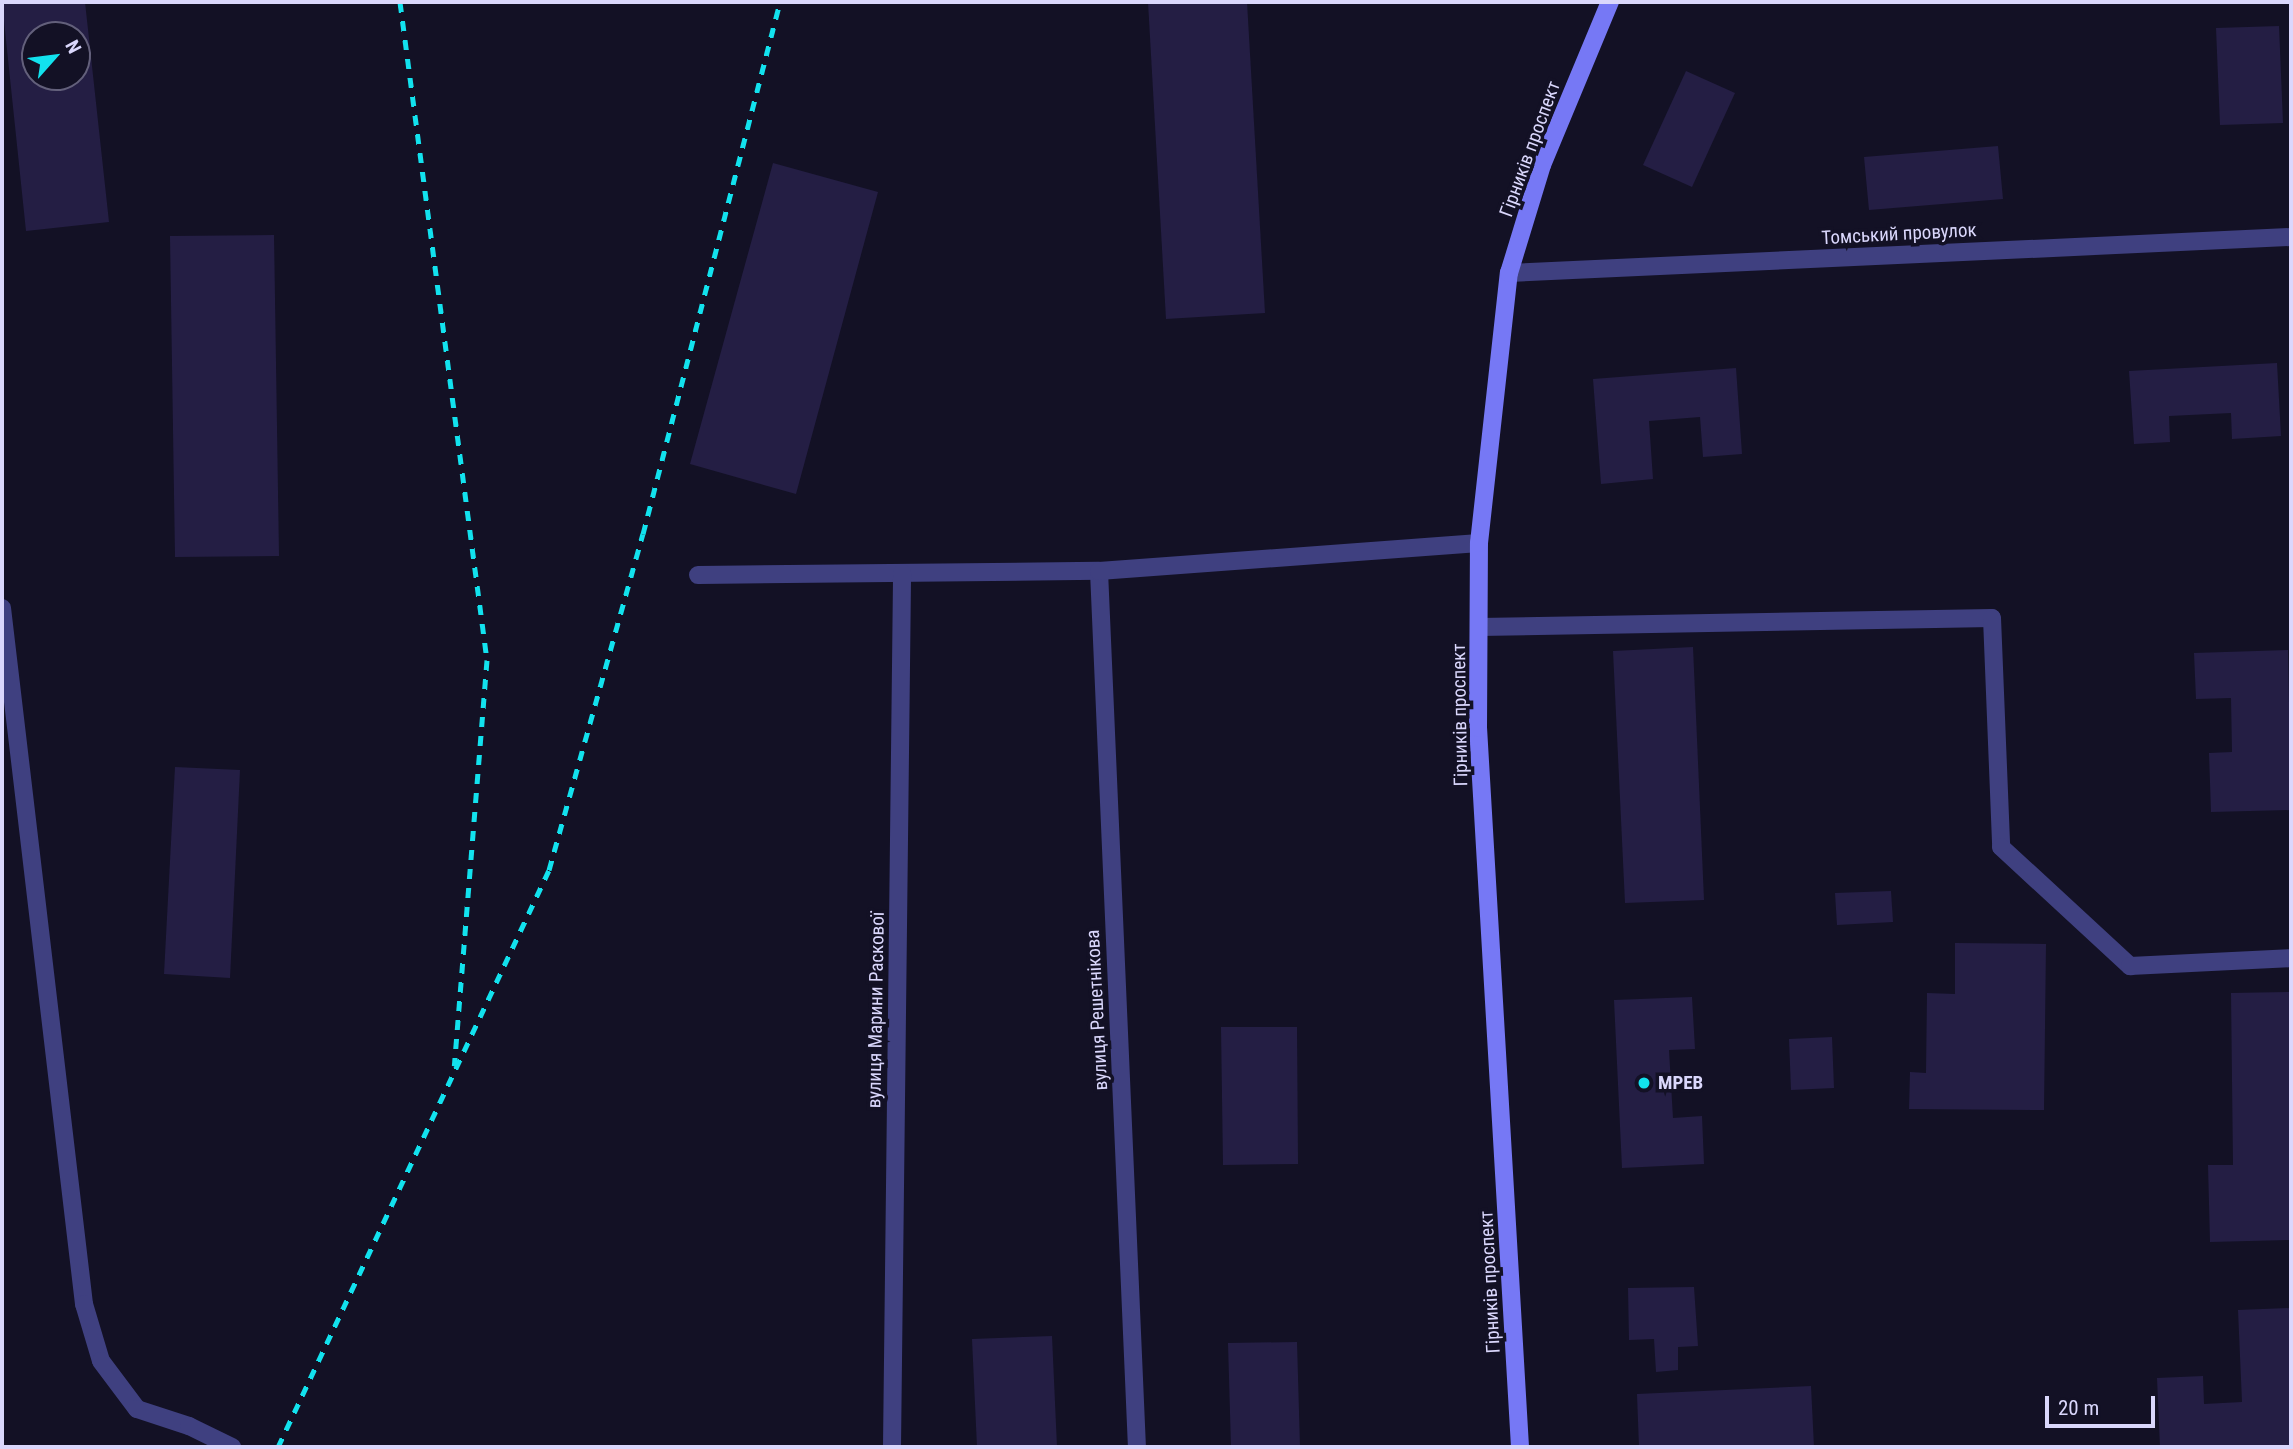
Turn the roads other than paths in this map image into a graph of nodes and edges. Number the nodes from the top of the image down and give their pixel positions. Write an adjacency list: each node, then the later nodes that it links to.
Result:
1 (1610, 2): 3 (main road, Гірників проспект)
2 (2291, 237): 3 (street, Томський провулок)
3 (1509, 273): 4 (main road, Гірників проспект)
4 (1479, 543): 5 (street); 9 (main road, Гірників проспект)
5 (1098, 571): 6 (street); 13 (street, вулиця Решетнікова)
6 (902, 573): 7 (street); 12 (street, вулиця Марини Раскової)
7 (698, 575)
8 (2, 608): 11 (street)
9 (1479, 628): 10 (street); 14 (main road, Гірників проспект)
10 (2291, 958)
11 (232, 1447)
12 (892, 1447)
13 (1137, 1447)
14 (1520, 1447)

